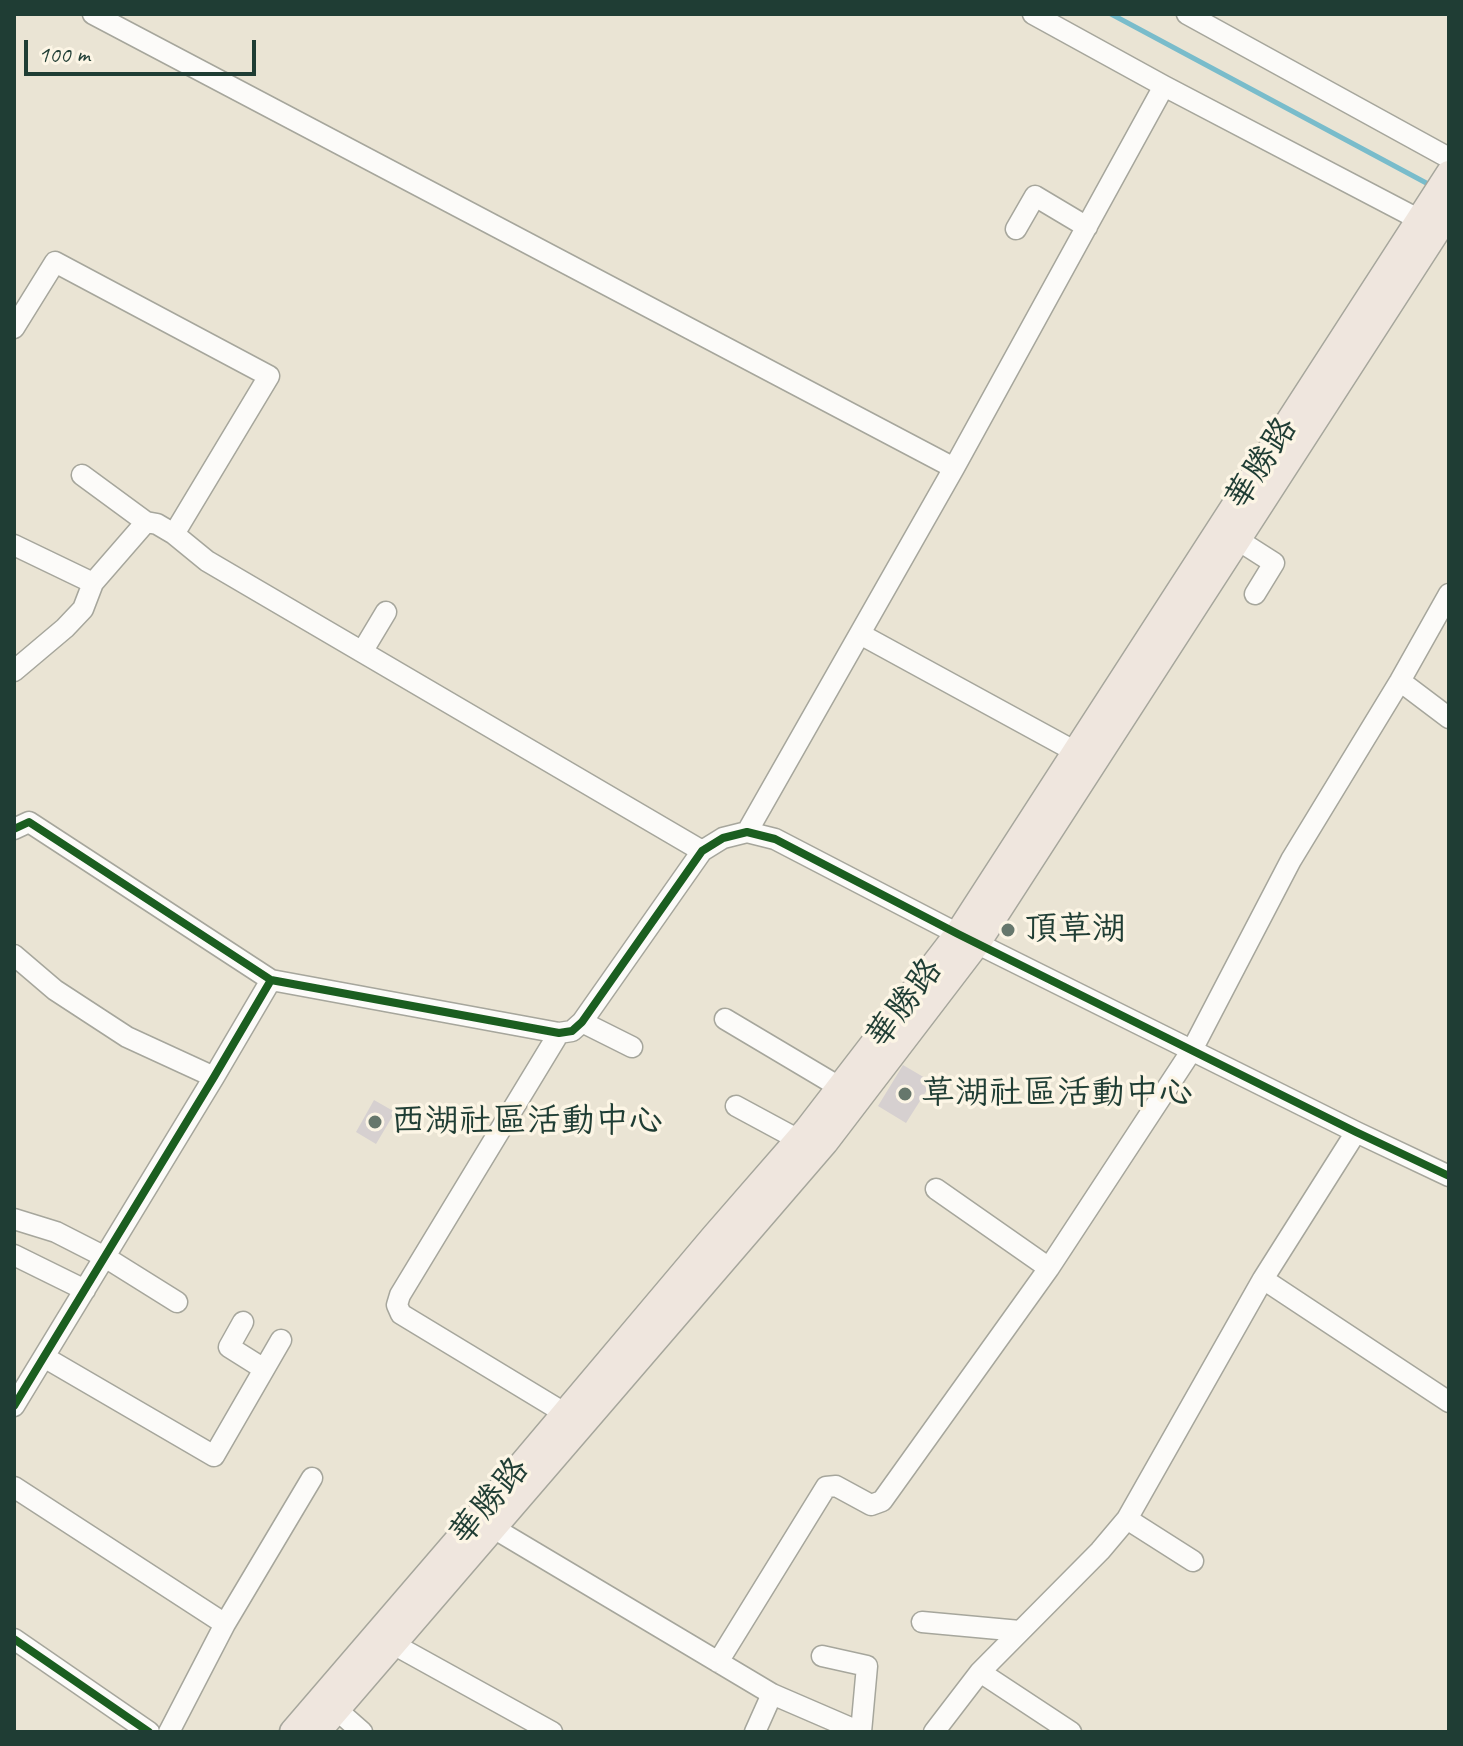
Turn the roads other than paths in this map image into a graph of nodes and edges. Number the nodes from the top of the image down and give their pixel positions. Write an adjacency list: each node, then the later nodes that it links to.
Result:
1 (93, 14): 11 (street)
2 (1033, 14): 4 (street)
3 (1187, 14): 5 (street)
4 (1164, 86): 7 (street); 8 (street)
5 (1449, 158)
6 (1449, 174): 7 (main road)
7 (1438, 220): 15 (main road, 華勝路); 26 (main road, 華勝路)
8 (1087, 227): 9 (street); 11 (street)
9 (1016, 229)
10 (14, 328): 14 (street)
11 (954, 468): 21 (street)
12 (82, 475): 13 (street)
13 (146, 522): 14 (street); 17 (street)
14 (174, 534): 22 (street)
15 (1238, 540): 18 (street); 30 (main road, 華勝路)
16 (14, 545): 17 (street)
17 (93, 583): 23 (street)
18 (1255, 594)
19 (1449, 594): 24 (street)
20 (386, 612): 22 (street)
21 (860, 634): 26 (street); 28 (street)
22 (362, 652): 29 (street)
23 (14, 671)
24 (1400, 681): 25 (street); 37 (street)
25 (1449, 718)
26 (1076, 752): 30 (main road, 華勝路)
27 (19, 822): 32 (street)
28 (747, 832): 29 (street); 30 (street)
29 (702, 851): 34 (street)
30 (967, 938): 37 (street); 39 (main road, 華勝路); 58 (main road, 華勝路)
31 (14, 955): 38 (street)
32 (271, 980): 35 (street); 38 (street)
33 (725, 1019): 39 (street)
34 (582, 1022): 35 (street); 36 (street)
35 (559, 1033): 58 (street)
36 (632, 1047)
37 (1192, 1050): 41 (street); 48 (street)
38 (214, 1077): 47 (street)
39 (841, 1088): 42 (main road, 華勝路)
40 (736, 1106): 42 (street)
41 (1356, 1132): 43 (street); 49 (street)
42 (799, 1140): 58 (main road, 華勝路)
43 (1449, 1176)
44 (936, 1189): 48 (street)
45 (14, 1219): 47 (street)
46 (14, 1255): 50 (street)
47 (105, 1257): 50 (street); 51 (street)
48 (1049, 1268): 70 (street)
49 (1263, 1279): 56 (street); 61 (street)
50 (85, 1290): 54 (street)
51 (177, 1302)
52 (243, 1322): 55 (street)
53 (281, 1340): 55 (street)
54 (44, 1357): 55 (street); 57 (street)
55 (264, 1369)
56 (1449, 1402)
57 (14, 1406)
58 (574, 1418): 62 (main road, 華勝路)
59 (312, 1478): 65 (street)
60 (14, 1487): 65 (street)
61 (1127, 1519): 63 (street); 66 (street)
62 (485, 1523): 68 (main road, 華勝路); 70 (street); 76 (main road, 華勝路)
63 (1193, 1561)
64 (922, 1622): 66 (street)
65 (225, 1624): 75 (street)
66 (1020, 1631): 71 (street)
67 (14, 1639): 74 (street)
68 (393, 1644): 73 (main road, 華勝路); 79 (street)
69 (822, 1656): 81 (street)
70 (718, 1662): 72 (street)
71 (980, 1672): 82 (street); 83 (street)
72 (772, 1694): 80 (street); 81 (street)
73 (337, 1710): 77 (main road, 華勝路); 78 (street)
74 (149, 1732)
75 (169, 1732)
76 (293, 1732)
77 (317, 1732)
78 (362, 1732)
79 (552, 1732)
80 (755, 1732)
81 (861, 1732)
82 (934, 1732)
83 (1071, 1732)

